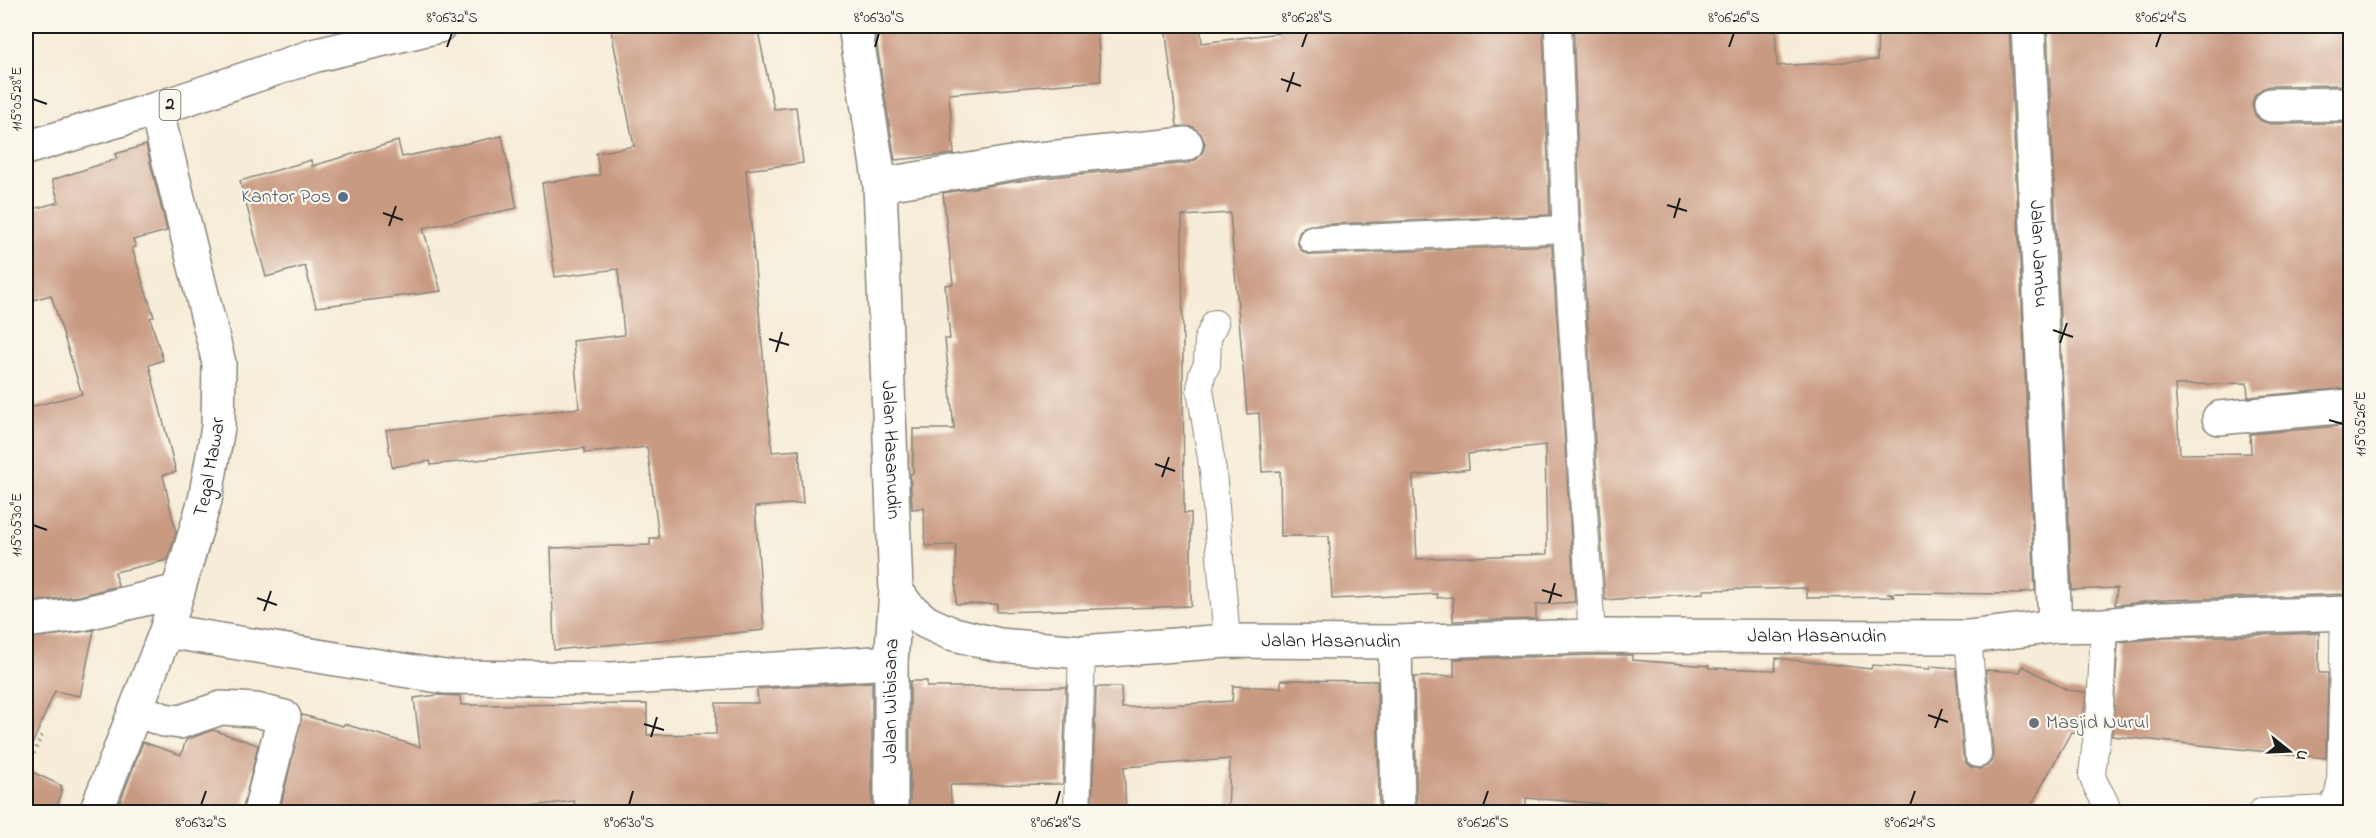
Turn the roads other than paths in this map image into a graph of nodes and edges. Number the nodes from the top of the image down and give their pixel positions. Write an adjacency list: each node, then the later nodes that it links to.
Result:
1 (343, 26): 6 (main road)
2 (439, 26): 6 (main road, 2)
3 (855, 26): 12 (main road, Jalan Hasanudin)
4 (1558, 26): 13 (lane)
5 (2028, 26): 23 (main road, Jalan Jambu)
6 (313, 56): 9 (main road, 2)
7 (2350, 104): 8 (main road)
8 (2271, 105)
9 (156, 109): 11 (main road, 2); 19 (main road, Tegal Mawar)
10 (1186, 144): 12 (main road)
11 (26, 148)
12 (880, 185): 18 (main road, Jalan Hasanudin)
13 (1566, 229): 14 (lane); 25 (lane)
14 (1312, 240)
15 (1215, 323): 27 (lane)
16 (2350, 406): 17 (main road)
17 (2219, 418)
18 (896, 590): 29 (main road, Jalan Hasanudin); 30 (main road, Jalan Wibisana)
19 (178, 591): 21 (main road); 24 (main road, Tegal Mawar)
20 (2347, 613): 22 (main road, Jalan Hasanudin); 33 (lane)
21 (26, 621)
22 (2104, 625): 23 (main road, Jalan Hasanudin); 39 (lane)
23 (2055, 626): 26 (main road, Jalan Hasanudin)
24 (166, 631): 30 (main road); 31 (main road, Tegal Mawar)
25 (1592, 636): 26 (main road, Jalan Hasanudin); 28 (main road, Jalan Hasanudin)
26 (1968, 637): 32 (lane)
27 (1227, 641): 28 (main road, Jalan Hasanudin); 29 (main road, Jalan Hasanudin)
28 (1395, 642): 38 (main road)
29 (1082, 652): 37 (lane)
30 (891, 662): 36 (main road, Jalan Wibisana)
31 (137, 710): 34 (main road, Tegal Mawar); 35 (main road)
32 (1978, 754)
33 (2261, 812)
34 (96, 813)
35 (260, 813)
36 (891, 813)
37 (1077, 813)
38 (1398, 813)
39 (2108, 813)

